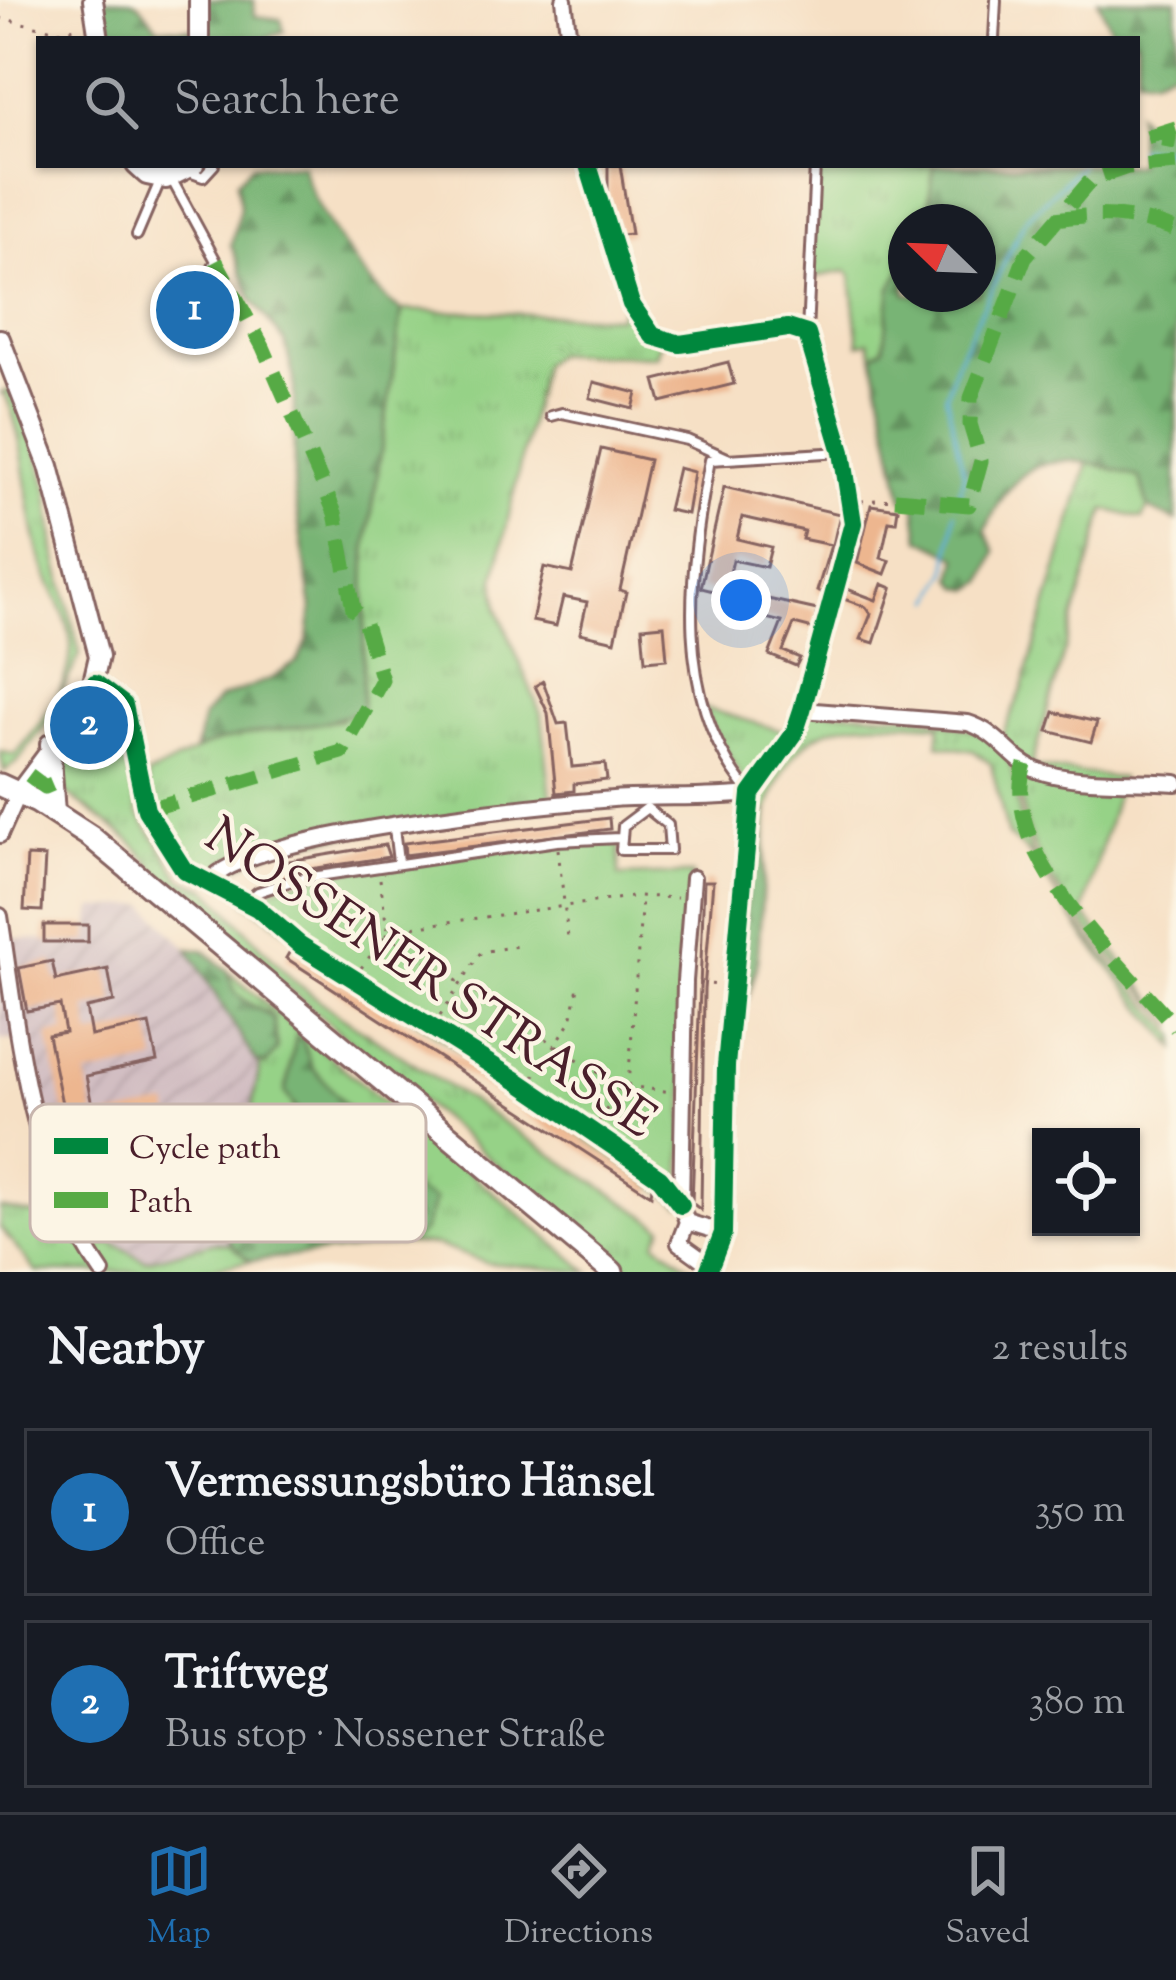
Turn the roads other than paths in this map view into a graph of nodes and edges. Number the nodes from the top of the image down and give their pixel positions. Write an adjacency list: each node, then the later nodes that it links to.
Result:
1 (93, 0): 5 (street)
2 (199, 0): 6 (street)
3 (564, 0): 7 (street)
4 (996, 0): 8 (lane)
5 (97, 32)
6 (200, 36)
7 (569, 36)
8 (994, 36)
9 (211, 168): 12 (lane)
10 (589, 168): 15 (street)
11 (815, 168): 15 (lane)
12 (178, 174): 13 (lane); 14 (lane)
13 (137, 236)
14 (222, 317)
15 (807, 334): 18 (street)
16 (0, 339): 20 (street)
17 (551, 416): 19 (lane)
18 (842, 452): 19 (lane); 21 (street)
19 (728, 458): 25 (lane)
20 (95, 683): 22 (street); 33 (street, NOSSENER STRASSE)
21 (802, 710): 23 (street); 25 (street)
22 (50, 744): 24 (street); 27 (street)
23 (1176, 783)
24 (9, 789): 27 (main road); 29 (street)
25 (751, 794): 26 (street); 42 (street)
26 (647, 803): 28 (street); 30 (lane); 30 (lane)
27 (56, 813): 38 (main road)
28 (394, 828): 31 (lane); 33 (street)
29 (0, 835)
30 (619, 838): 31 (lane)
31 (398, 862): 34 (lane)
32 (694, 878): 40 (street)
33 (211, 880): 34 (street, NOSSENER STRASSE)
34 (246, 902): 40 (street, NOSSENER STRASSE)
35 (0, 916): 36 (street)
36 (2, 940): 37 (street)
37 (30, 1104)
38 (408, 1104)
39 (426, 1118): 46 (main road)
40 (681, 1205): 41 (street)
41 (687, 1222): 42 (street); 44 (street)
42 (723, 1233): 44 (street)
43 (84, 1242): 45 (street)
44 (710, 1269)
45 (102, 1272)
46 (612, 1272)

